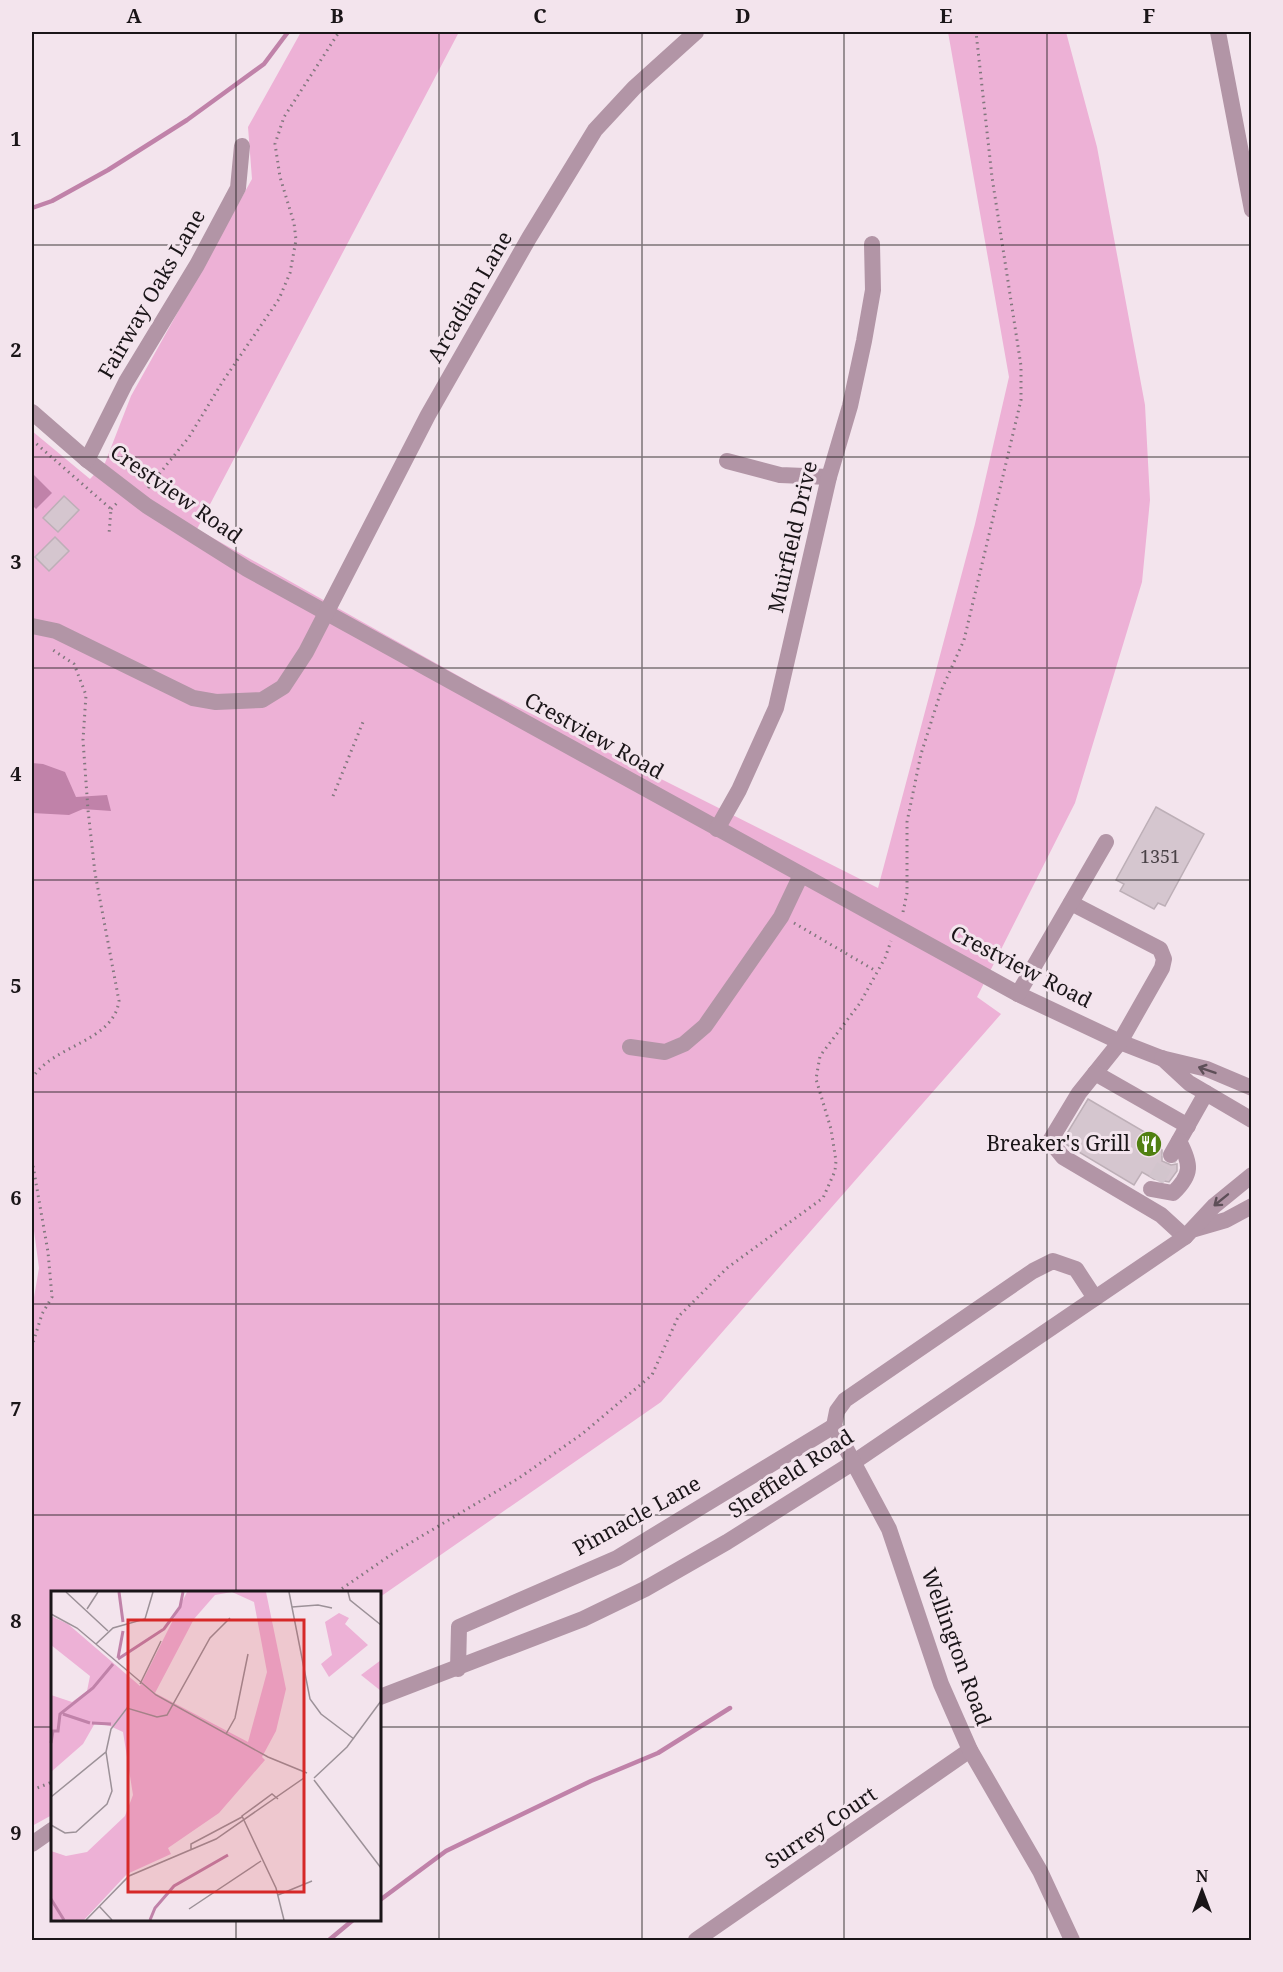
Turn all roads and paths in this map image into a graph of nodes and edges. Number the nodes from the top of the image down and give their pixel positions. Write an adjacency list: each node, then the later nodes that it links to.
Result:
1 (339, 32): 12 (path)
2 (696, 32): 15 (street, Arcadian Lane)
3 (1218, 32): 5 (street)
4 (242, 146): 9 (street, Fairway Oaks Lane)
5 (1251, 210)
6 (872, 244): 11 (street, Muirfield Drive)
7 (32, 412): 9 (street, Crestview Road)
8 (32, 440): 13 (path)
9 (87, 460): 12 (street, Crestview Road)
10 (727, 461): 11 (street)
11 (829, 477): 19 (street, Muirfield Drive)
12 (134, 496): 13 (path); 15 (street, Crestview Road)
13 (111, 509): 14 (path)
14 (109, 534)
15 (325, 614): 16 (street, Arcadian Lane); 19 (street, Crestview Road)
16 (36, 626): 30 (path)
17 (363, 722): 18 (path)
18 (333, 796)
19 (717, 829): 21 (street, Crestview Road)
20 (1106, 842): 22 (street)
21 (801, 875): 23 (street); 25 (street, Crestview Road)
22 (1071, 903): 25 (street); 26 (street)
23 (781, 917): 24 (path); 27 (street)
24 (877, 971)
25 (1018, 994): 26 (street, Crestview Road)
26 (1119, 1042): 28 (street, Crestview Road); 29 (street)
27 (630, 1047)
28 (1161, 1058): 31 (street, Crestview Road, one-way to 28); 32 (street, Crestview Road)
29 (1095, 1073): 34 (street); 37 (street)
30 (32, 1079)
31 (1251, 1088)
32 (1206, 1094): 33 (street, Crestview Road); 34 (street)
33 (1251, 1119)
34 (1188, 1126): 37 (street)
35 (32, 1160): 41 (path)
36 (1251, 1175): 39 (street, Sheffield Road, one-way to 39)
37 (1143, 1204): 39 (street)
38 (1251, 1206): 39 (street, Sheffield Road)
39 (1190, 1233): 40 (street, Sheffield Road)
40 (1095, 1298): 42 (street); 43 (street, Sheffield Road)
41 (32, 1347)
42 (834, 1426): 43 (street); 44 (street, Pinnacle Lane)
43 (854, 1462): 44 (street, Sheffield Road); 46 (street, Wellington Road)
44 (458, 1669): 45 (street, Sheffield Road)
45 (381, 1697)
46 (970, 1750): 51 (street, Surrey Court); 52 (street, Wellington Road)
47 (51, 1782): 48 (path)
48 (32, 1790)
49 (51, 1831): 50 (street)
50 (32, 1844)
51 (696, 1941)
52 (1072, 1941)

